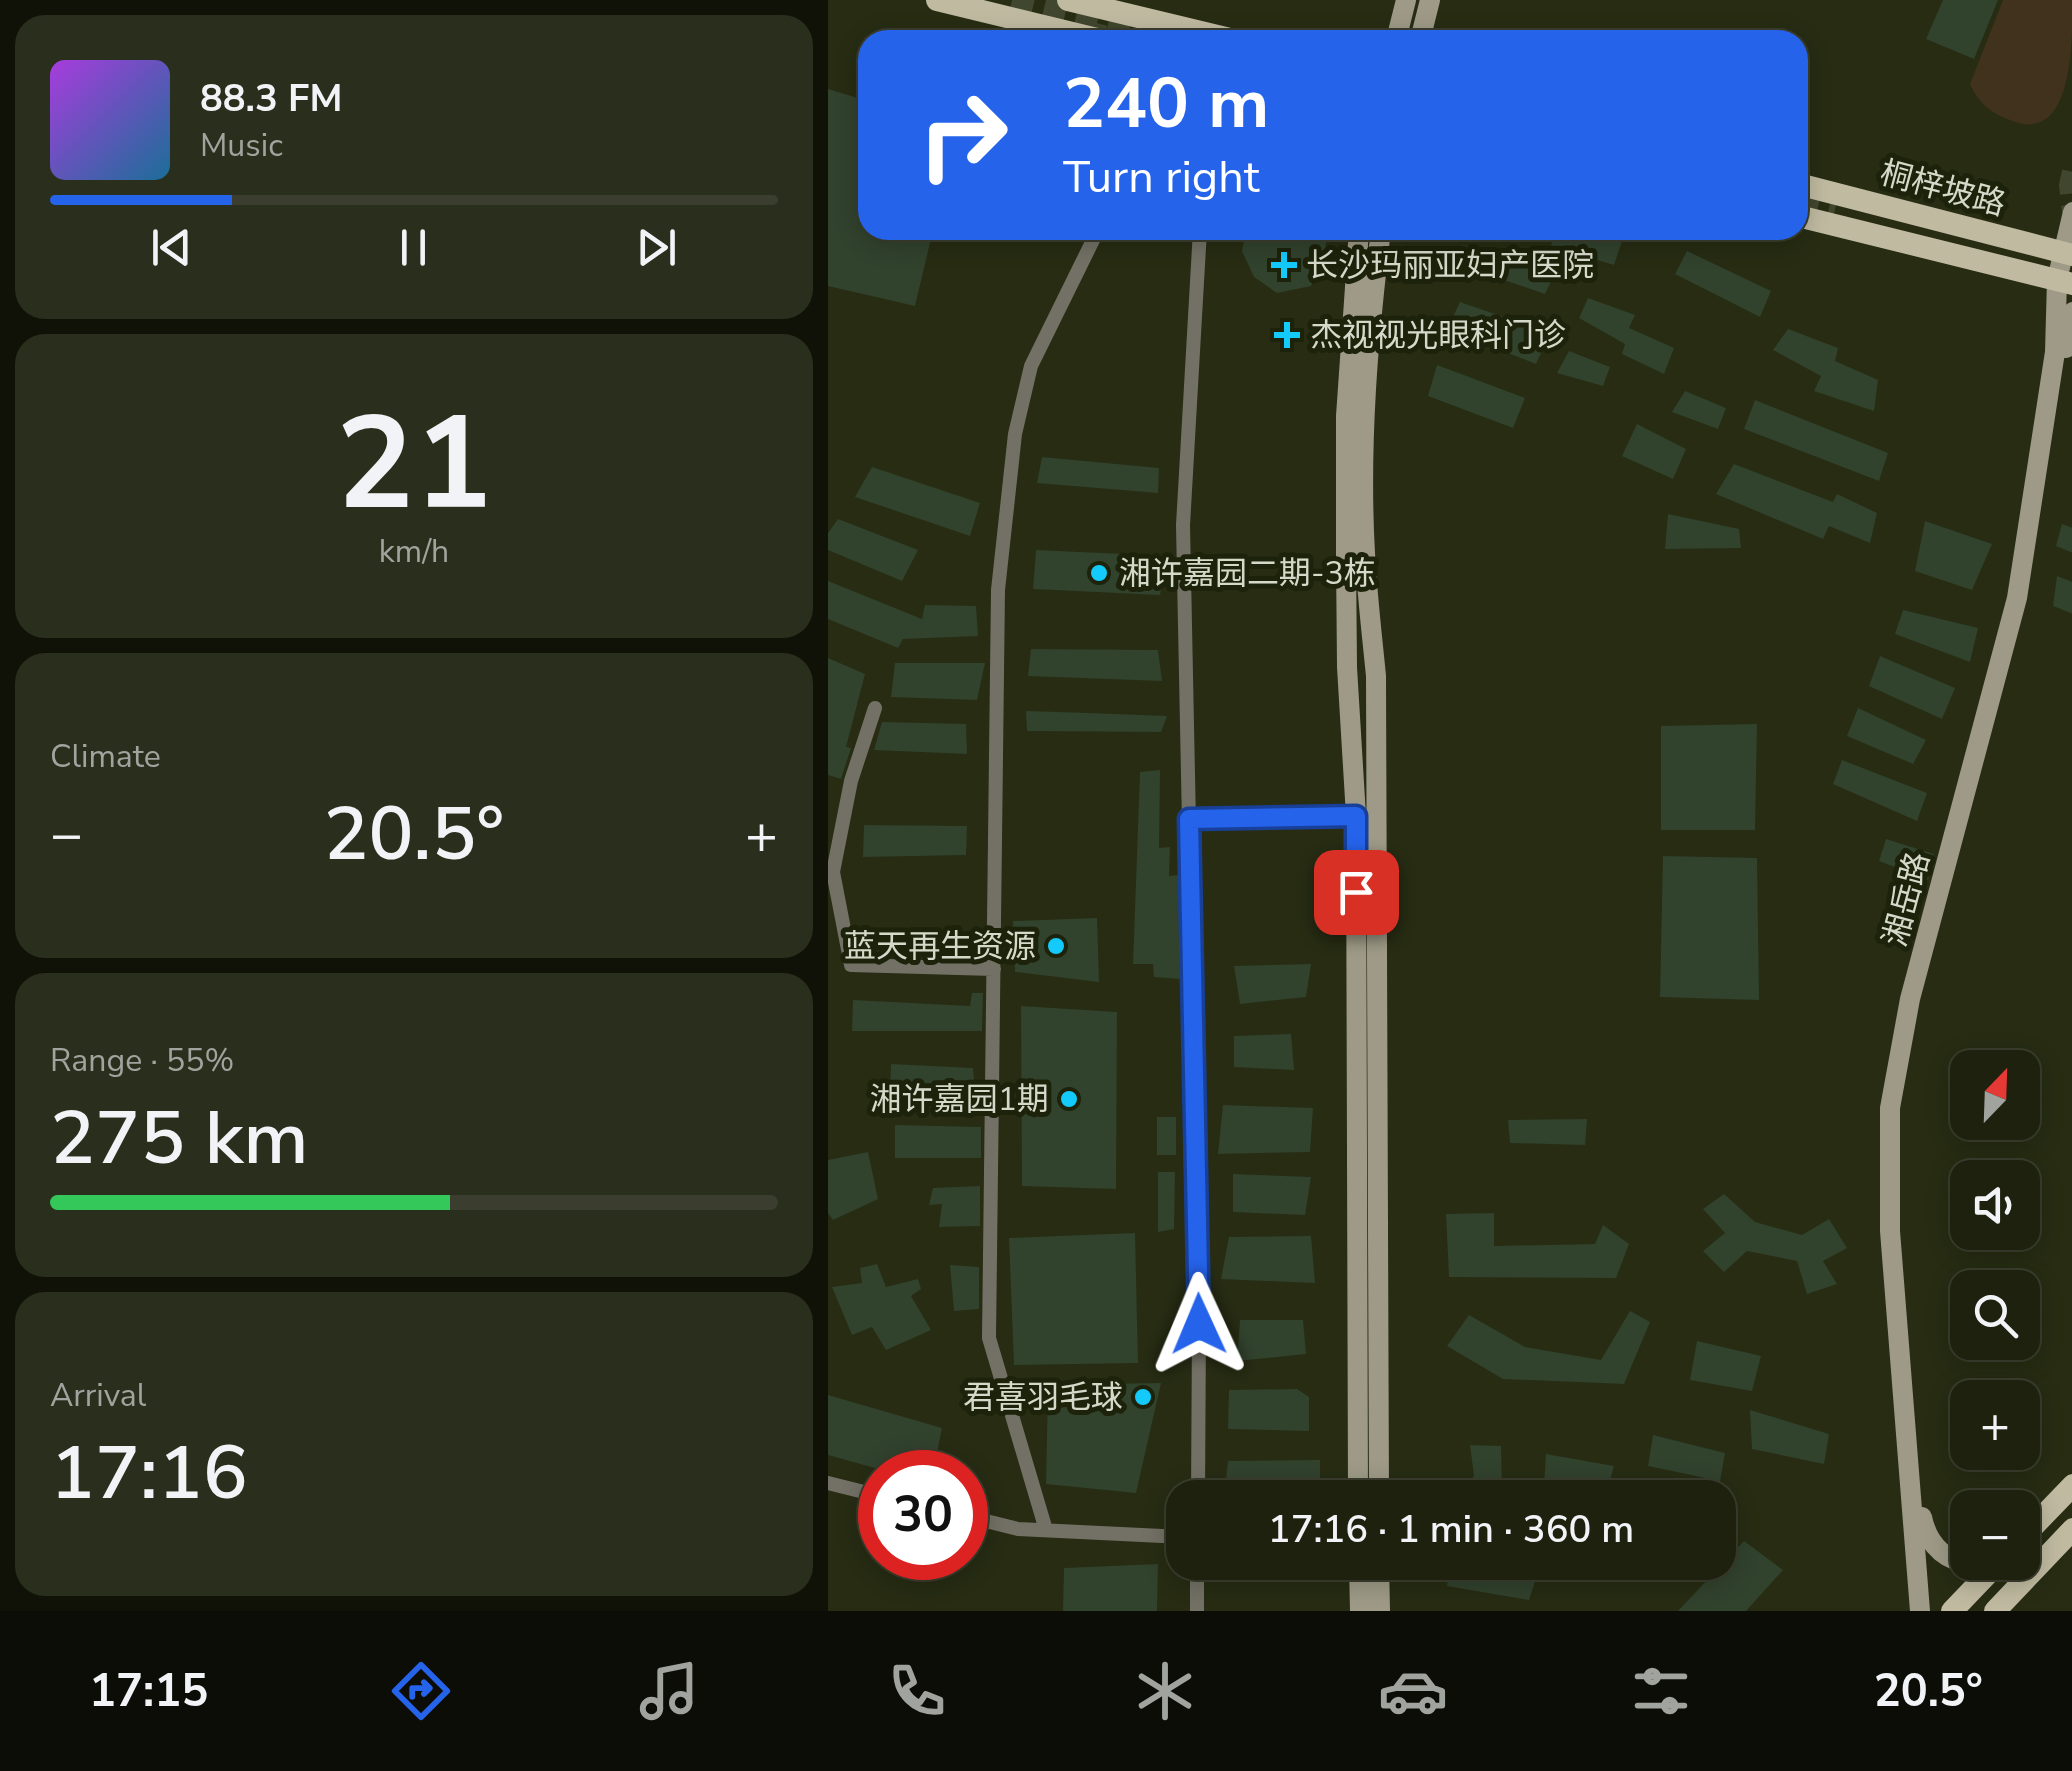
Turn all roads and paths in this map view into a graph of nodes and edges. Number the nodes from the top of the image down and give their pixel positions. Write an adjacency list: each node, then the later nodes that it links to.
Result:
1 (936, 0): 5 (main road)
2 (1406, 0): 7 (main road)
3 (1430, 0): 8 (main road)
4 (1082, 2): 6 (main road)
5 (1060, 30)
6 (1194, 30)
7 (1398, 30)
8 (1422, 30)
9 (1808, 187): 16 (main road, 桐梓坡路)
10 (2072, 212): 16 (main road, 湘岳路)
11 (1808, 218): 17 (main road, 桐梓坡路)
12 (1093, 240): 22 (street)
13 (1199, 240): 21 (street)
14 (1358, 240): 20 (main road)
15 (1379, 240): 25 (main road)
16 (2068, 254): 17 (main road, 湘岳路)
17 (2065, 282): 42 (main road, 湘岳路)
18 (2072, 312): 34 (main road, 湘岳路)
19 (875, 708): 22 (street)
20 (1356, 816): 21 (street); 24 (main road)
21 (1189, 819): 23 (street)
22 (994, 969): 32 (street)
23 (1198, 1480)
24 (1358, 1480)
25 (1379, 1480)
26 (828, 1483): 28 (street)
27 (2072, 1485): 29 (main road)
28 (858, 1490)
29 (2040, 1519)
30 (988, 1522): 32 (street)
31 (2072, 1529): 44 (main road)
32 (1046, 1530): 33 (street)
33 (1166, 1536)
34 (1950, 1558)
35 (1197, 1580): 39 (street)
36 (1359, 1580): 40 (main road)
37 (1380, 1580): 41 (main road)
38 (1982, 1580): 43 (main road)
39 (1197, 1611)
40 (1360, 1611)
41 (1380, 1611)
42 (1920, 1611)
43 (1952, 1611)
44 (1995, 1611)

